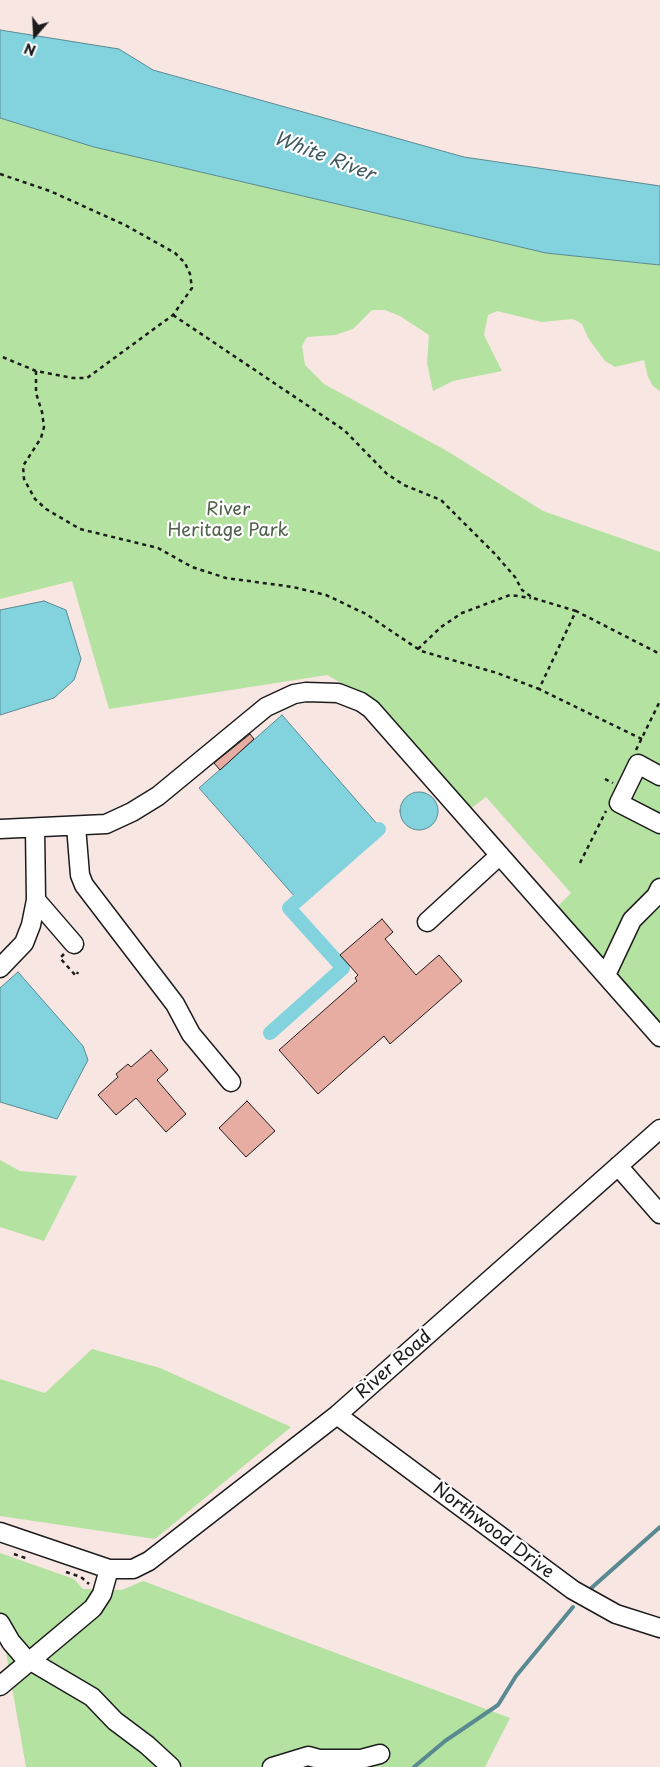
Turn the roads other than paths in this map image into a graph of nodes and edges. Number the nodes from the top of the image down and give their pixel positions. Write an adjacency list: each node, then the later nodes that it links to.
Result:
1 (660, 776): 2 (street)
2 (660, 824)
3 (76, 826): 5 (street); 6 (street); 14 (street)
4 (0, 828): 5 (street)
5 (35, 828): 8 (street)
6 (500, 855): 9 (street); 12 (street)
7 (660, 888): 12 (street)
8 (36, 900): 10 (street); 11 (street)
9 (427, 922)
10 (74, 944)
11 (0, 968)
12 (606, 975): 13 (street)
13 (660, 1036)
14 (231, 1082)
15 (660, 1129): 16 (street, River Road)
16 (618, 1166): 17 (street); 18 (street, River Road)
17 (660, 1214)
18 (337, 1415): 20 (street, River Road); 22 (street, Northwood Drive)
19 (0, 1532): 20 (street, River Road)
20 (109, 1569): 23 (street)
21 (0, 1623): 23 (street)
22 (660, 1628)
23 (31, 1662): 24 (street); 27 (street)
24 (0, 1686)
25 (380, 1754): 26 (street)
26 (322, 1763): 28 (street)
27 (171, 1767)
28 (272, 1767)

